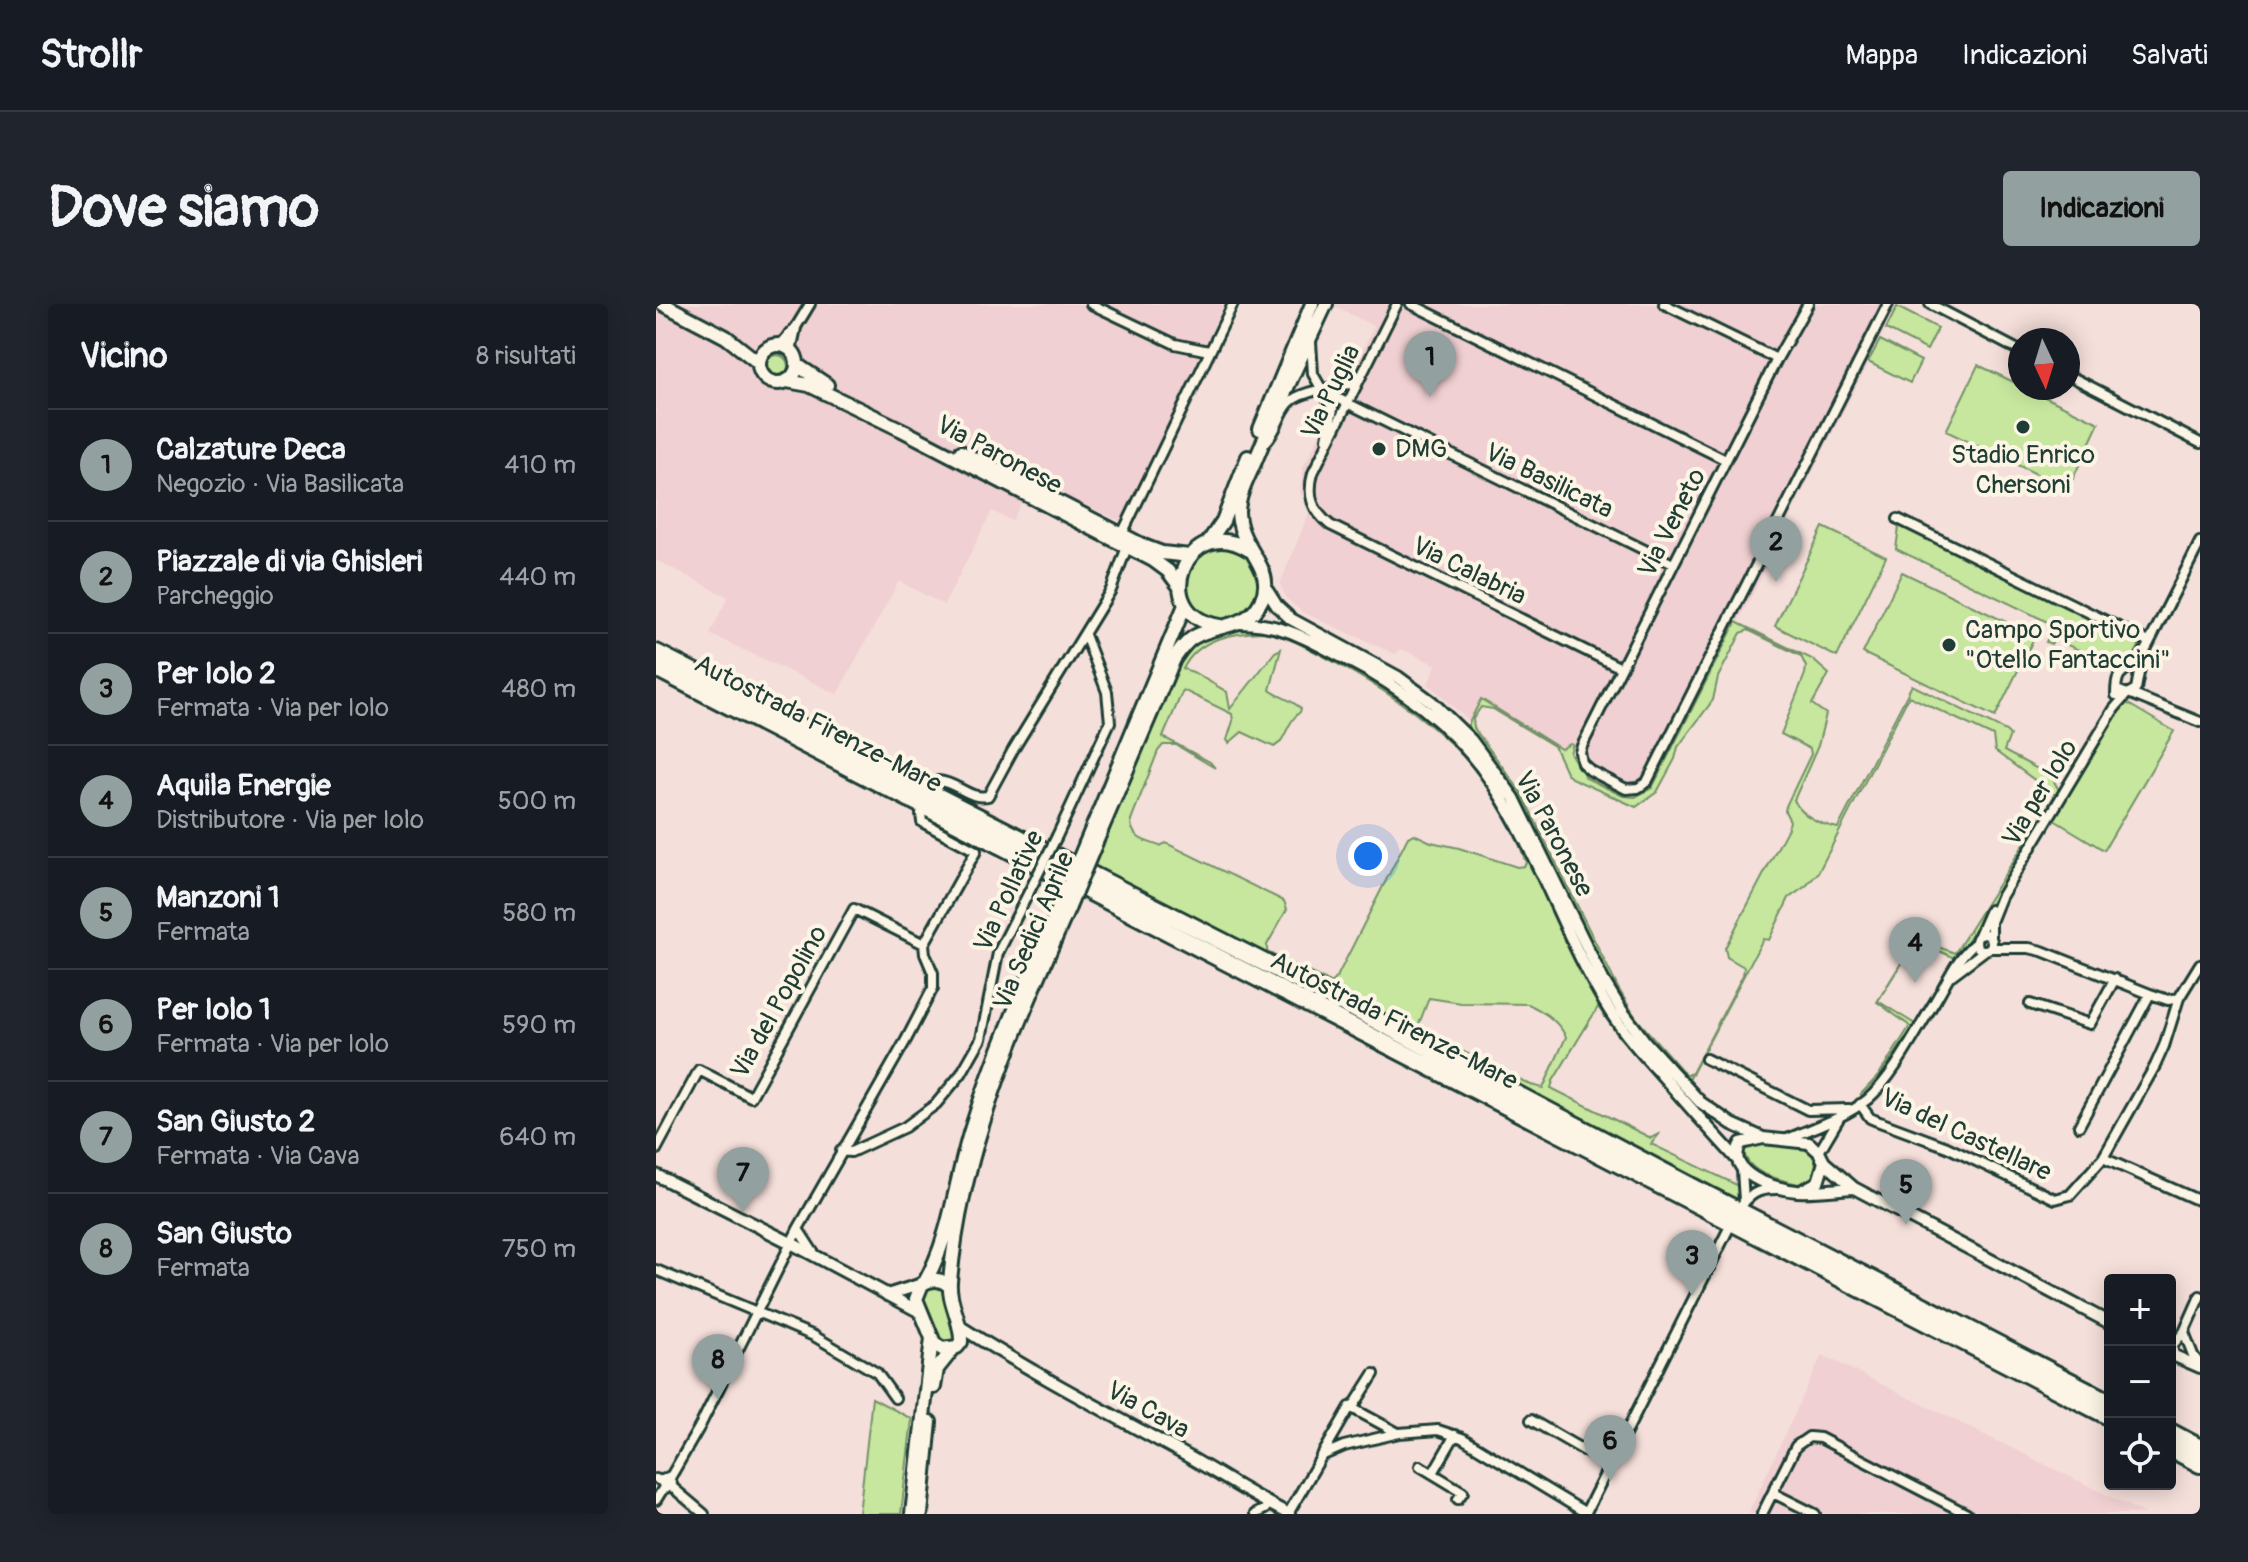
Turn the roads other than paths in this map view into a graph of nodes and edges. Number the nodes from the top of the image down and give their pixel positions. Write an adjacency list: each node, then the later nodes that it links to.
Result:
1 (663, 304): 13 (main road, Via Paronese)
2 (810, 304): 16 (street)
3 (1091, 304): 18 (street)
4 (1233, 304): 18 (street)
5 (1312, 304): 35 (main road)
6 (1326, 304): 14 (main road)
7 (1397, 304): 24 (street, Via Puglia)
8 (1411, 304): 30 (street)
9 (1664, 304): 19 (street)
10 (1808, 304): 19 (street, Via Veneto)
11 (1888, 304): 49 (street, Via Veneto)
12 (1930, 304): 15 (street)
13 (726, 337): 17 (main road, Via Paronese); 20 (main road, Via Paronese)
14 (1311, 337): 25 (street); 28 (main road)
15 (2008, 345)
16 (785, 348): 17 (main road); 21 (main road)
17 (766, 349): 20 (main road)
18 (1209, 351): 33 (street)
19 (1777, 359): 30 (street, Via Veneto)
20 (759, 363): 22 (main road, Via Paronese)
21 (797, 365): 22 (main road); 33 (main road, Via Paronese)
22 (787, 381): 33 (main road, Via Paronese)
23 (2080, 381): 27 (street)
24 (1357, 382): 25 (street); 26 (street, Via Puglia)
25 (1321, 390): 26 (street, Via Basilicata); 28 (street); 29 (street)
26 (1348, 404): 29 (street, Via Puglia); 38 (street, Via Basilicata)
27 (2200, 443)
28 (1260, 448): 36 (main road)
29 (1325, 450): 31 (street, Via Puglia)
30 (1726, 460): 38 (street, Via Veneto)
31 (1310, 499): 49 (street, Via Calabria)
32 (1898, 519): 45 (street)
33 (1124, 540): 37 (main road, Via Paronese); 39 (main road, Via Paronese); 44 (street)
34 (2200, 542): 45 (street)
35 (1207, 544): 36 (main road); 37 (main road)
36 (1249, 550): 40 (main road)
37 (1190, 556): 39 (main road)
38 (1673, 564): 49 (street, Via Veneto)
39 (1180, 587): 41 (main road)
40 (1265, 587): 42 (main road); 77 (street, Via Paronese)
41 (1185, 605): 43 (main road); 59 (main road, Via Sedici Aprile)
42 (1239, 623): 43 (main road, Via Sedici Aprile); 83 (street, Via Paronese)
43 (1221, 626): 59 (main road, Via Sedici Aprile)
44 (1085, 635): 57 (street); 80 (street, Via Pollative, bridge)
45 (2149, 642): 47 (street)
46 (656, 653): 113 (highway, Autostrada Firenze-Mare)
47 (2142, 657): 50 (street); 51 (street)
48 (656, 668): 115 (highway, Autostrada Firenze-Mare)
49 (1621, 668)
50 (2125, 672): 51 (street); 52 (street)
51 (2138, 680): 53 (street); 54 (street)
52 (2117, 690): 53 (street); 55 (street, Via per Iolo)
53 (2129, 694): 54 (street); 55 (street, Via per Iolo)
54 (2151, 700): 56 (street)
55 (2114, 709): 60 (street, Via per Iolo)
56 (2200, 722)
57 (938, 781)
58 (921, 814): 63 (street, Via Pollative)
59 (1090, 845): 61 (main road, Via Sedici Aprile, bridge)
60 (2001, 897): 62 (street, Via per Iolo); 64 (street, Via per Iolo)
61 (1065, 905): 95 (main road, Via Sedici Aprile); 96 (main road, Via Sedici Aprile)
62 (1977, 939): 64 (street); 64 (street); 66 (street, Via per Iolo)
63 (924, 944): 79 (street, Via del Popolino); 80 (street)
64 (1988, 946): 66 (street, Via per Iolo); 67 (street)
65 (2200, 965): 69 (street, Via del Castellare)
66 (1951, 976): 72 (street, Via per Iolo)
67 (2115, 979): 68 (street); 70 (street)
68 (2150, 994): 69 (street); 75 (street)
69 (2179, 998): 82 (street, Via del Castellare)
70 (2030, 1004)
71 (1706, 1059): 73 (street)
72 (1858, 1106): 73 (street); 74 (street, Via per Iolo); 82 (street, Via del Castellare)
73 (1808, 1110): 76 (street)
74 (1842, 1115): 76 (street, Via per Iolo); 81 (street, Via per Iolo)
75 (2079, 1126)
76 (1806, 1130): 78 (street, Via per Iolo)
77 (1763, 1138): 78 (street, Via Paronese); 83 (street)
78 (1784, 1141): 81 (street, Via Paronese)
79 (656, 1150)
80 (841, 1151): 91 (street)
81 (1821, 1157): 87 (street); 88 (street)
82 (2103, 1158): 89 (street)
83 (1737, 1159): 84 (street, Via Paronese)
84 (1742, 1170): 86 (street); 86 (street)
85 (656, 1175): 92 (street)
86 (1782, 1188): 88 (street)
87 (1854, 1188): 88 (street); 101 (street)
88 (1801, 1191)
89 (2200, 1201)
90 (1729, 1228): 124 (street)
91 (798, 1229): 92 (street); 93 (street)
92 (791, 1243): 93 (street); 99 (street)
93 (815, 1255): 97 (street)
94 (656, 1270): 99 (street)
95 (923, 1283): 96 (main road); 97 (street); 100 (main road)
96 (950, 1287): 102 (main road)
97 (887, 1295): 100 (street)
98 (2200, 1296): 103 (street)
99 (756, 1311): 112 (street); 127 (street)
100 (922, 1313): 105 (main road)
101 (2104, 1320)
102 (959, 1326): 106 (street, Via Cava); 108 (main road)
103 (2184, 1332): 104 (street); 107 (street); 110 (street)
104 (2176, 1335)
105 (932, 1338): 108 (main road); 134 (main road)
106 (986, 1344): 108 (street); 131 (street, Via Cava)
107 (2172, 1346)
108 (956, 1347): 135 (main road)
109 (2176, 1356): 110 (street)
110 (2200, 1366)
111 (1374, 1374): 114 (street)
112 (895, 1398)
113 (2104, 1399)
114 (1353, 1407): 117 (street); 122 (street)
115 (2104, 1414)
116 (1531, 1420): 124 (street)
117 (1399, 1433): 118 (street); 122 (street)
118 (1455, 1435): 126 (street); 132 (street)
119 (2176, 1435): 120 (highway)
120 (2200, 1448)
121 (2176, 1451): 123 (highway)
122 (1321, 1456): 137 (street)
123 (2200, 1464)
124 (1609, 1465): 132 (street)
125 (1420, 1466): 126 (street)
126 (1433, 1473): 129 (street)
127 (664, 1482): 130 (street); 133 (street)
128 (1773, 1493): 138 (street); 139 (street); 140 (street)
129 (1458, 1499)
130 (656, 1500)
131 (1268, 1504): 136 (street); 137 (street, Via Cava)
132 (1585, 1513)
133 (704, 1514)
134 (912, 1514)
135 (921, 1514)
136 (1255, 1514)
137 (1288, 1514)
138 (1762, 1514)
139 (1815, 1514)
140 (1967, 1514)

